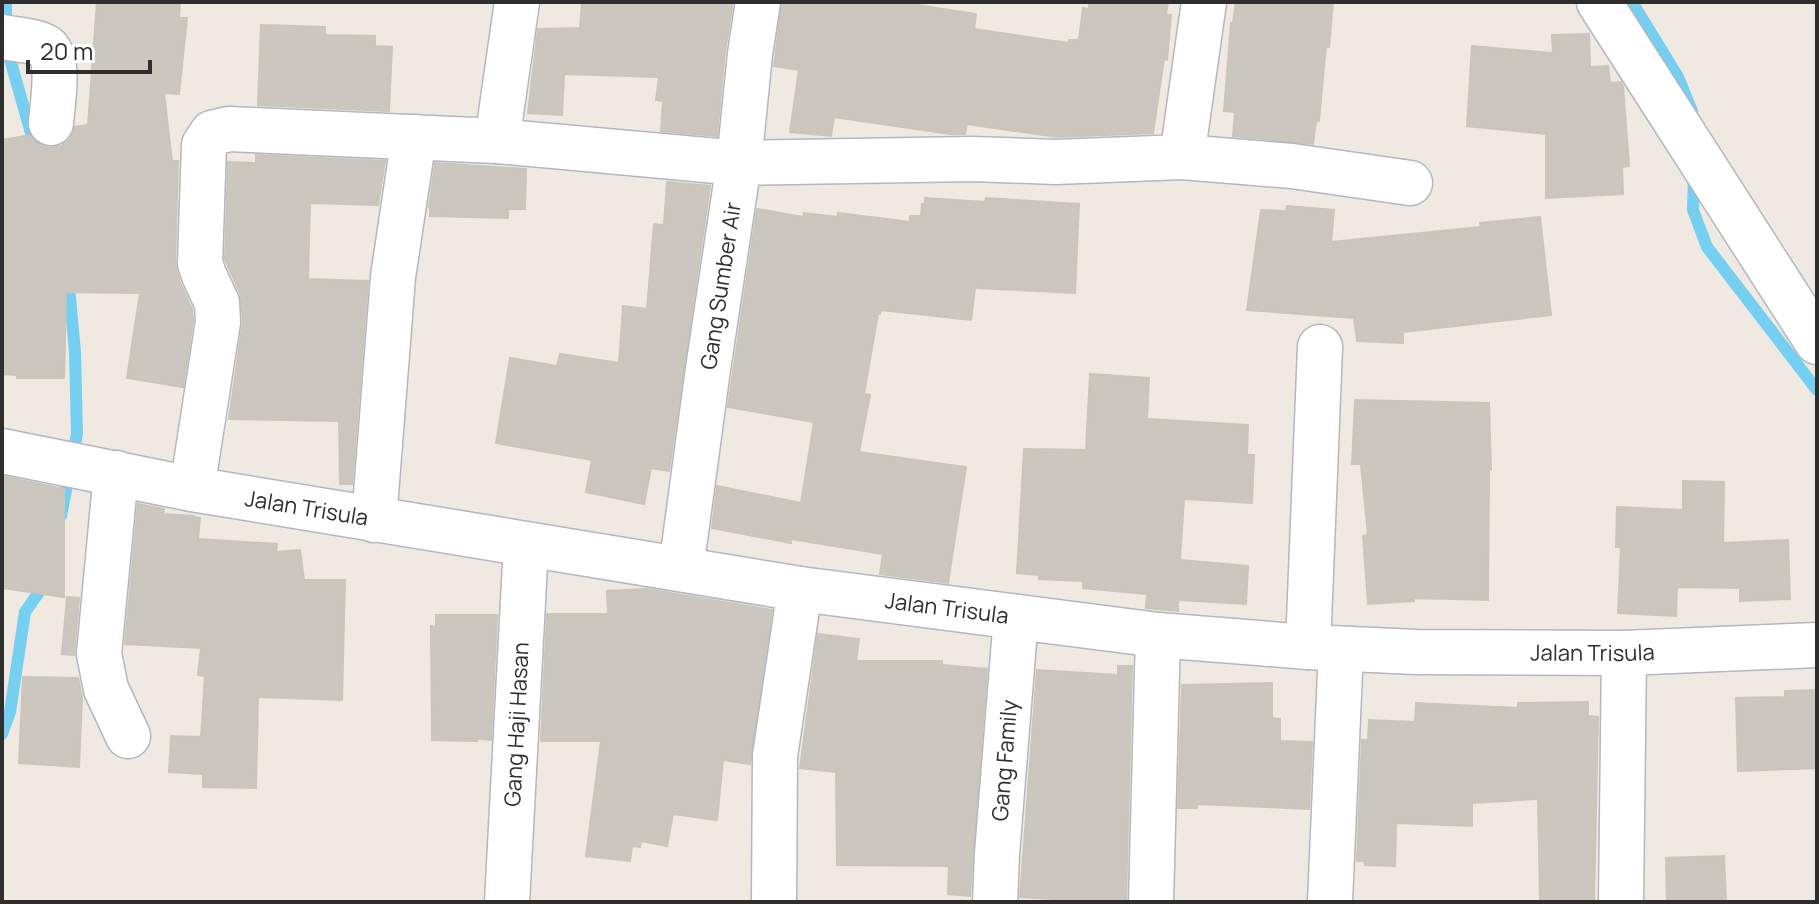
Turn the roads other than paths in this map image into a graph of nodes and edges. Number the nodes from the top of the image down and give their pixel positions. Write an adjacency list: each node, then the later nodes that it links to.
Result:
1 (517, 2): 8 (street)
2 (758, 2): 10 (street, Gang Sumber Air)
3 (1204, 2): 9 (street)
4 (1599, 2): 12 (street)
5 (2, 37): 6 (street)
6 (51, 123)
7 (414, 137): 8 (street); 16 (street); 17 (street)
8 (497, 141): 10 (street)
9 (1182, 157): 10 (street); 11 (street)
10 (739, 163): 19 (street, Gang Sumber Air)
11 (1410, 183)
12 (1817, 342)
13 (1320, 347): 24 (street)
14 (2, 451): 15 (street, Jalan Trisula)
15 (84, 467): 16 (street, Jalan Trisula); 26 (street)
16 (192, 489): 17 (street, Jalan Trisula)
17 (374, 520): 18 (street, Jalan Trisula)
18 (526, 545): 19 (street, Jalan Trisula); 27 (street, Gang Haji Hasan)
19 (681, 569): 20 (street, Jalan Trisula)
20 (800, 589): 21 (street, Jalan Trisula); 28 (street)
21 (1016, 617): 22 (street, Jalan Trisula); 29 (street, Gang Family)
22 (1158, 635): 24 (street, Jalan Trisula); 30 (street)
23 (1817, 645): 25 (street, Jalan Trisula)
24 (1324, 648): 25 (street, Jalan Trisula); 31 (street)
25 (1624, 653): 32 (street)
26 (128, 736)
27 (507, 902)
28 (774, 902)
29 (995, 902)
30 (1151, 902)
31 (1330, 902)
32 (1621, 902)

